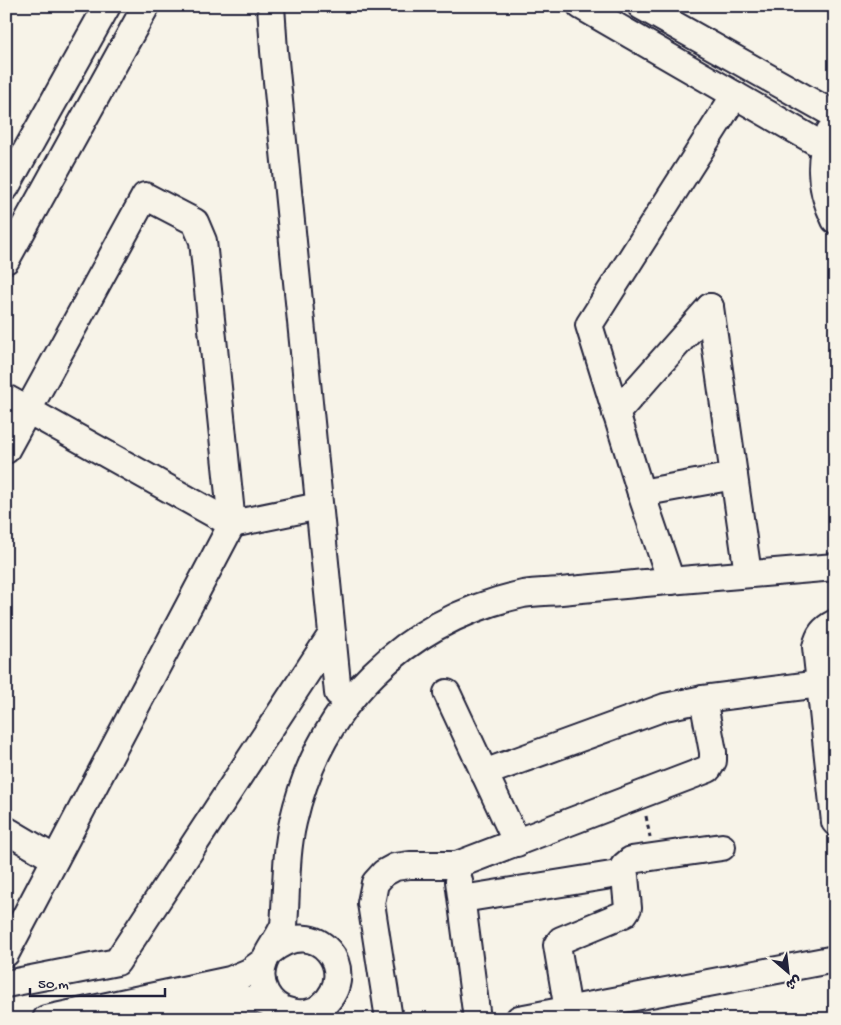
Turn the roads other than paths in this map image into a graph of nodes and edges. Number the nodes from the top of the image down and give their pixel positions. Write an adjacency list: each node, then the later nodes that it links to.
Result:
1 (107, 6): 10 (street)
2 (146, 6): 12 (street)
3 (271, 6): 18 (street)
4 (581, 6): 6 (street)
5 (641, 6): 7 (street)
6 (735, 95): 9 (street); 14 (street)
7 (835, 115)
8 (835, 122): 9 (street)
9 (825, 147): 11 (street)
10 (6, 187)
11 (835, 220)
12 (6, 260)
13 (17, 404): 15 (street); 19 (street); 19 (street)
14 (616, 413): 16 (street); 17 (street)
15 (6, 450)
16 (734, 476): 17 (street); 21 (street)
17 (641, 493): 22 (street)
18 (320, 506): 19 (street); 24 (street)
19 (232, 524): 34 (street)
20 (835, 567): 21 (street)
21 (748, 574): 22 (street)
22 (670, 581): 37 (street)
23 (835, 623): 25 (street)
24 (332, 634): 26 (street); 43 (street)
25 (820, 684): 28 (street); 30 (street)
26 (338, 693)
27 (447, 693): 29 (street)
28 (703, 699): 29 (street); 32 (street)
29 (484, 773): 32 (street)
30 (835, 822)
31 (6, 830): 34 (street)
32 (517, 843): 35 (street)
33 (722, 847): 36 (street)
34 (55, 859): 40 (street)
35 (457, 866): 38 (street); 49 (street)
36 (624, 873): 38 (street); 45 (street)
37 (286, 897): 39 (street); 41 (street)
38 (462, 899): 50 (street)
39 (317, 941): 41 (street); 44 (street)
40 (6, 952)
41 (267, 956): 46 (street); 47 (street)
42 (835, 958): 45 (street)
43 (6, 984)
44 (327, 1008): 46 (street)
45 (568, 1010): 51 (street)
46 (284, 1012): 48 (street)
47 (46, 1019)
48 (147, 1019)
49 (389, 1019)
50 (477, 1019)
51 (519, 1019)

